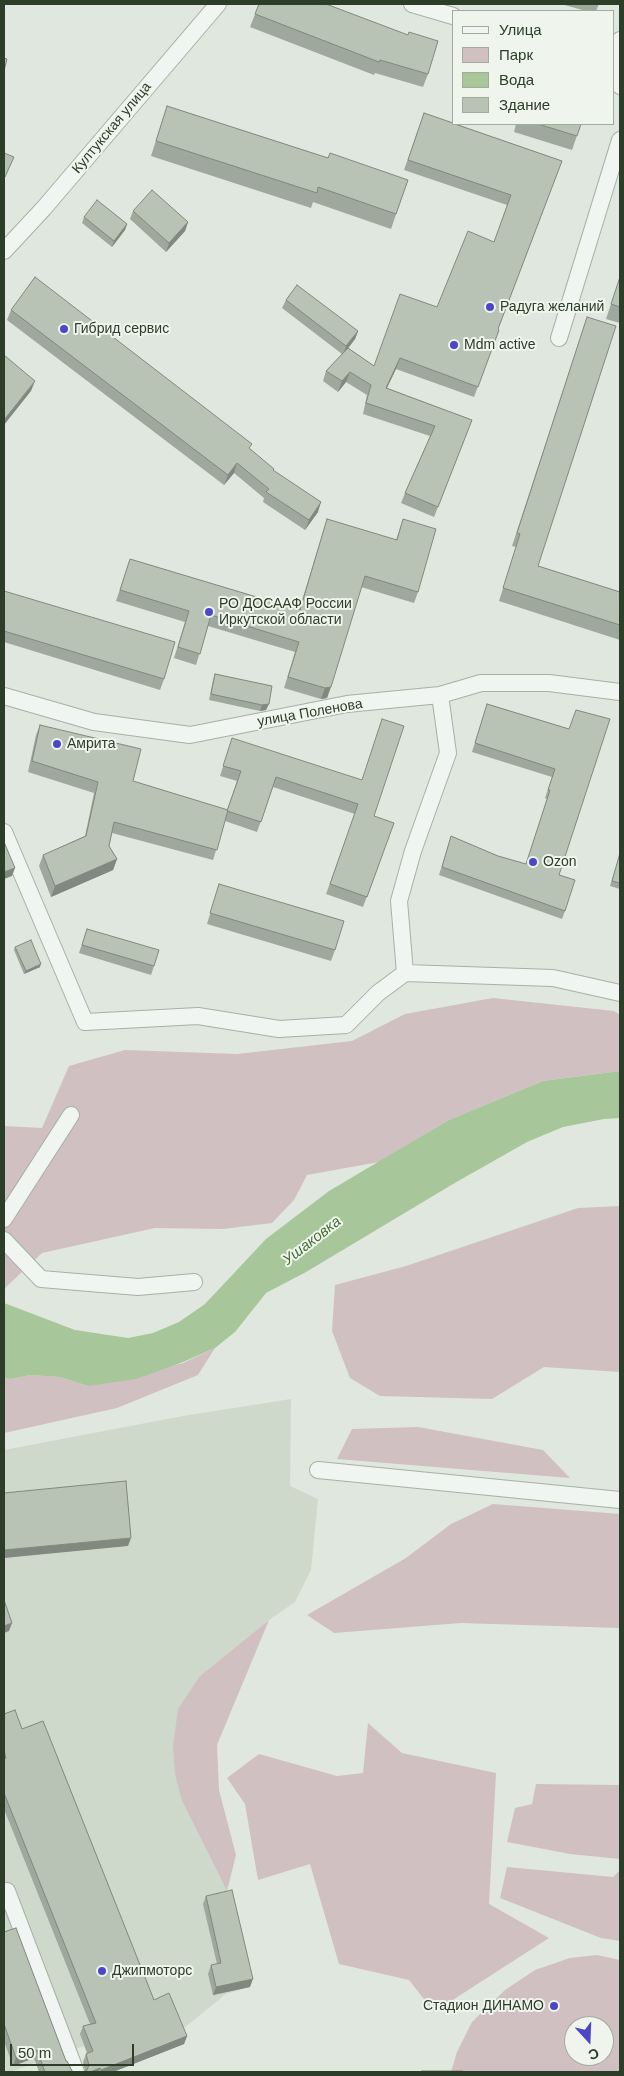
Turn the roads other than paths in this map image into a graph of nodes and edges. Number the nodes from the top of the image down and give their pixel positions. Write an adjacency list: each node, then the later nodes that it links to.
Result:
1 (218, 4): 9 (street, Култукская улица)
2 (412, 4): 3 (street)
3 (452, 16)
4 (620, 40): 5 (street)
5 (614, 60)
6 (614, 66): 7 (street)
7 (620, 86)
8 (620, 140): 10 (street)
9 (4, 250)
10 (559, 338)
11 (620, 692): 12 (street, улица Поленова)
12 (440, 695): 13 (street, улица Поленова); 15 (street)
13 (4, 696)
14 (4, 832): 15 (street)
15 (406, 973): 16 (street)
16 (620, 993)
17 (71, 1115): 18 (street)
18 (4, 1219)
19 (4, 1240): 20 (street)
20 (194, 1282)
21 (318, 1470): 22 (street)
22 (620, 1500)
23 (7, 1891): 24 (street)
24 (76, 2072)

